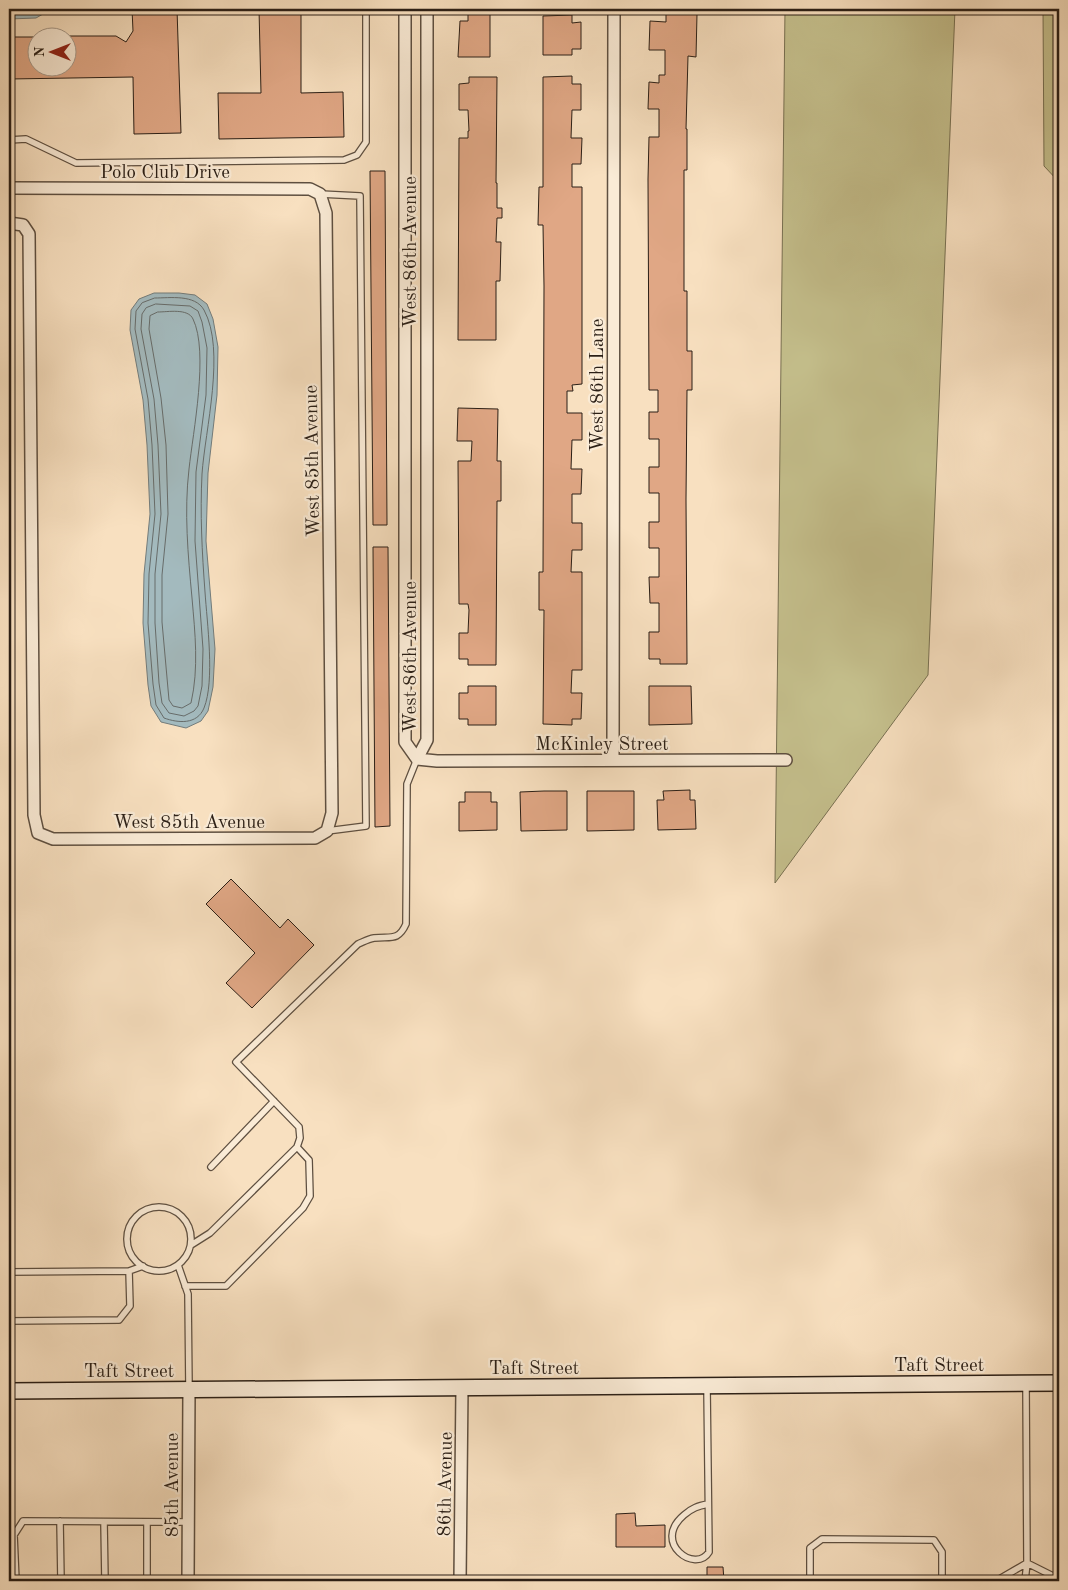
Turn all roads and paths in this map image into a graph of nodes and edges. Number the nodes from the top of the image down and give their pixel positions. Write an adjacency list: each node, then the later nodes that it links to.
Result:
1 (366, 9): 5 (lane)
2 (405, 9): 9 (street, West 86th Avenue)
3 (427, 9): 9 (street, West 86th Avenue)
4 (614, 9): 10 (street, West 86th Lane)
5 (9, 140)
6 (9, 188): 7 (street, Polo Club Drive)
7 (320, 194): 12 (street, West 85th Avenue); 12 (lane)
8 (9, 223): 12 (street, West 85th Avenue)
9 (417, 759): 10 (street, McKinley Street); 13 (lane)
10 (613, 760): 11 (street, McKinley Street)
11 (786, 760)
12 (327, 830)
13 (274, 1101): 14 (lane); 15 (lane)
14 (297, 1147): 16 (lane); 21 (lane)
15 (211, 1167)
16 (191, 1245): 17 (lane); 18 (lane)
17 (178, 1265): 18 (lane); 21 (lane)
18 (143, 1266): 19 (lane)
19 (129, 1271): 20 (lane); 22 (lane)
20 (9, 1272)
21 (185, 1286): 27 (lane)
22 (9, 1321)
23 (1026, 1384): 24 (main road, Taft Street); 25 (main road, Taft Street); 34 (lane)
24 (1059, 1384)
25 (708, 1386): 26 (main road, Taft Street); 29 (lane)
26 (462, 1387): 27 (main road, Taft Street); 41 (street, 86th Avenue)
27 (189, 1389): 28 (main road, Taft Street); 33 (street, 85th Avenue)
28 (9, 1390)
29 (708, 1504): 29 (lane)
30 (60, 1522): 31 (lane); 36 (lane); 37 (lane)
31 (104, 1522): 32 (lane); 38 (lane)
32 (147, 1522): 33 (lane); 39 (lane)
33 (188, 1522): 40 (street, 85th Avenue)
34 (1027, 1563): 35 (lane); 44 (lane); 45 (lane)
35 (1059, 1579)
36 (16, 1581)
37 (61, 1581)
38 (105, 1581)
39 (147, 1581)
40 (188, 1581)
41 (460, 1581)
42 (810, 1581): 43 (lane)
43 (942, 1581)
44 (996, 1581)
45 (1025, 1581)

